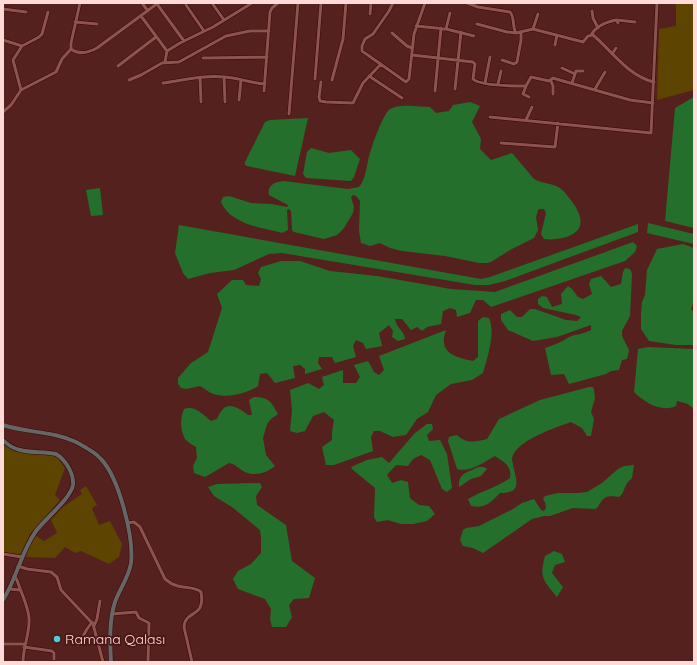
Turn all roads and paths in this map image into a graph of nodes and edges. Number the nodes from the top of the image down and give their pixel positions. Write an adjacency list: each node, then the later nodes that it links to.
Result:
1 (80, 3): 28 (street)
2 (142, 3): 19 (street)
3 (212, 3): 27 (street)
4 (252, 3): 27 (street)
5 (278, 3): 38 (street)
6 (298, 3): 101 (street)
7 (321, 3): 74 (street)
8 (346, 3): 77 (street)
9 (371, 3): 24 (street)
10 (393, 3): 64 (street)
11 (425, 3): 32 (street)
12 (467, 3): 18 (street)
13 (488, 3): 18 (street)
14 (657, 3): 80 (street)
15 (157, 4): 19 (street); 48 (street)
16 (186, 5): 37 (street)
17 (3, 9): 21 (street)
18 (488, 9): 41 (street)
19 (148, 11): 26 (street)
20 (592, 11): 34 (street)
21 (26, 12)
22 (48, 12): 50 (street)
23 (450, 13): 35 (street)
24 (370, 14)
25 (538, 14): 36 (street)
26 (141, 16): 46 (street); 53 (street)
27 (224, 20): 37 (street)
28 (75, 22): 30 (street); 53 (street)
29 (635, 22): 34 (street)
30 (97, 24)
31 (477, 24): 41 (street)
32 (416, 26): 33 (street); 51 (street)
33 (440, 28): 35 (street); 60 (street)
34 (598, 28): 44 (street)
35 (446, 29): 39 (street)
36 (533, 29): 40 (street); 43 (street)
37 (204, 31): 48 (street)
38 (269, 31): 57 (street); 63 (street)
39 (461, 32): 45 (street); 61 (street)
40 (521, 32): 41 (street); 62 (street)
41 (516, 33)
42 (392, 34): 51 (street)
43 (557, 35): 44 (street); 49 (street)
44 (591, 35): 55 (street)
45 (474, 36)
46 (156, 37): 54 (street); 65 (street)
47 (3, 40): 50 (street)
48 (184, 41): 54 (street)
49 (555, 45)
50 (22, 46): 89 (street)
51 (412, 48): 56 (street)
52 (616, 48): 55 (street)
53 (71, 49): 89 (street)
54 (167, 51): 63 (street)
55 (612, 54): 80 (street)
56 (412, 55): 60 (street); 64 (street)
57 (267, 57): 59 (street); 84 (street)
58 (490, 57): 82 (street)
59 (203, 58)
60 (438, 58): 61 (street); 91 (street)
61 (457, 60): 82 (street); 87 (street)
62 (502, 60)
63 (165, 62): 75 (street)
64 (381, 64): 71 (street)
65 (118, 66)
66 (562, 68): 70 (street)
67 (501, 71): 85 (street)
68 (583, 71): 70 (street)
69 (605, 72): 88 (street)
70 (575, 74): 83 (street)
71 (369, 76): 79 (street); 94 (street)
72 (200, 77): 73 (street); 81 (street); 96 (street)
73 (224, 77): 76 (street); 97 (street)
74 (315, 79)
75 (129, 80)
76 (241, 80): 84 (street); 95 (street)
77 (332, 80)
78 (551, 81): 83 (street); 86 (street); 92 (street)
79 (321, 82)
80 (654, 82): 98 (street)
81 (163, 83)
82 (486, 83): 85 (street)
83 (572, 83): 88 (street)
84 (265, 84): 90 (street)
85 (498, 84): 86 (street)
86 (526, 86): 93 (street)
87 (455, 89)
88 (595, 89): 98 (street)
89 (21, 90): 100 (street)
90 (264, 91)
91 (435, 92)
92 (553, 94)
93 (529, 97)
94 (402, 98)
95 (239, 100)
96 (201, 102)
97 (225, 102)
98 (653, 103): 104 (street)
99 (532, 107): 103 (street)
100 (3, 112)
101 (289, 114)
102 (490, 116): 103 (street)
103 (526, 120): 104 (street)
104 (558, 123): 105 (street)
105 (501, 143)
106 (3, 425): 108 (street)
107 (3, 440): 110 (street)
108 (128, 522): 118 (street); 128 (street)
109 (3, 554): 110 (street)
110 (22, 557): 111 (street)
111 (18, 566): 112 (street); 119 (street)
112 (14, 576): 113 (street); 114 (street)
113 (9, 589): 114 (street); 115 (street)
114 (20, 590): 121 (street)
115 (5, 593): 116 (street)
116 (3, 600)
117 (100, 601): 119 (street)
118 (112, 614): 126 (street); 127 (street)
119 (93, 624): 122 (street); 125 (street)
120 (3, 644): 121 (street)
121 (25, 645): 123 (street); 124 (street)
122 (78, 645)
123 (54, 659)
124 (23, 662)
125 (103, 662)
126 (111, 662)
127 (148, 662)
128 (192, 662)

